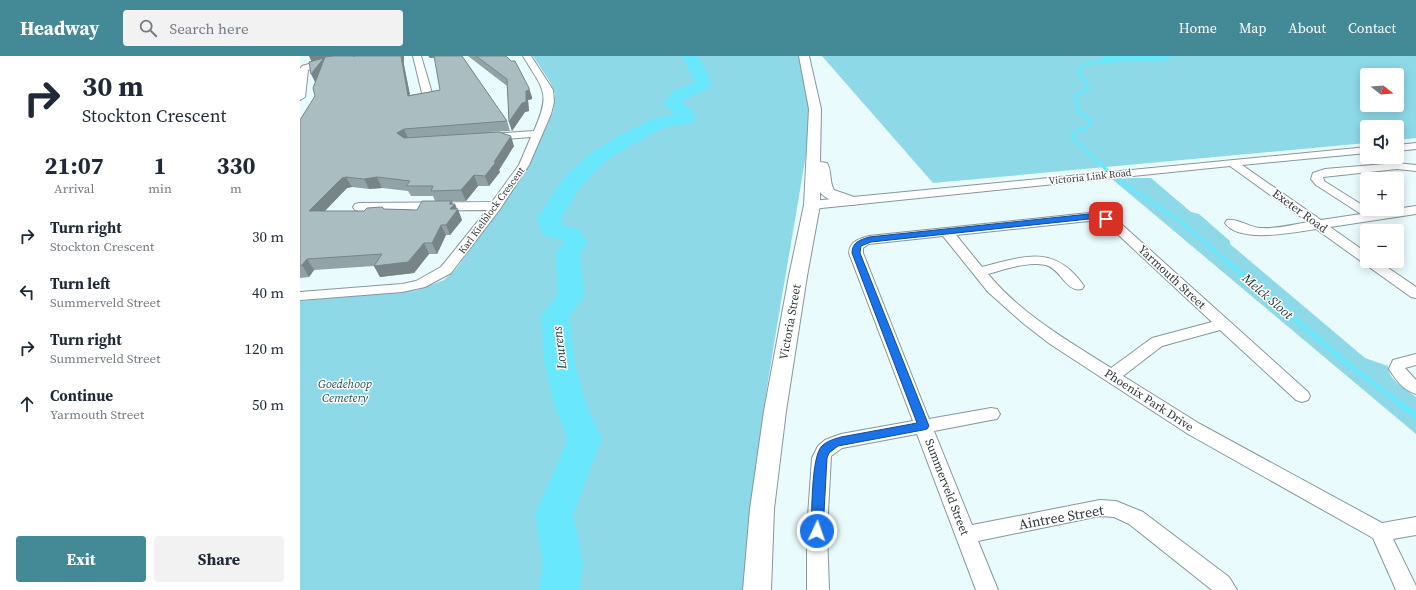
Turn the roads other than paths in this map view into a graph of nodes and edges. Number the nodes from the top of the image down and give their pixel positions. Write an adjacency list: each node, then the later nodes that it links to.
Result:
1 (366, 56): 6 (street)
2 (417, 56): 5 (street)
3 (527, 56): 7 (street, Karl Kielblock Crescent)
4 (804, 56): 12 (main road, Victoria Street)
5 (427, 93)
6 (300, 97)
7 (537, 134): 8 (street); 17 (street, Karl Kielblock Crescent)
8 (483, 138)
9 (1416, 146): 10 (street)
10 (1404, 147)
11 (1360, 151): 13 (street, Victoria Link Road)
12 (815, 153): 15 (main road); 16 (main road, Victoria Street)
13 (1232, 163): 15 (street, Victoria Link Road); 26 (street, Exeter Road)
14 (1416, 168): 19 (street)
15 (852, 201): 16 (street, Victoria Link Road)
16 (812, 205): 44 (main road, Victoria Street)
17 (496, 206): 18 (street); 33 (street, Karl Kielblock Crescent)
18 (359, 207)
19 (1360, 208)
20 (1416, 210): 21 (street)
21 (1404, 212)
22 (1404, 213): 24 (street)
23 (1372, 216): 26 (street)
24 (1416, 220)
25 (1231, 223): 26 (street)
26 (1318, 224): 28 (street, Exeter Road)
27 (946, 232): 30 (street, Phoenix Park Drive); 34 (street, Yarmouth Street); 40 (street, Summerveld Street)
28 (1360, 254)
29 (1381, 268): 32 (street)
30 (980, 272): 31 (street); 36 (street, Phoenix Park Drive)
31 (1077, 286)
32 (1413, 289)
33 (300, 296)
34 (1224, 324): 36 (street); 38 (street, Yarmouth Street)
35 (1416, 359): 37 (street)
36 (1112, 376): 42 (street, Phoenix Park Drive)
37 (1416, 388)
38 (1302, 396)
39 (991, 414): 40 (street)
40 (923, 426): 43 (street, Summerveld Street); 45 (street)
41 (1416, 526): 42 (street)
42 (1380, 532): 48 (street)
43 (966, 534): 46 (street, Summerveld Street); 47 (street, Aintree Street)
44 (757, 590)
45 (818, 590)
46 (987, 590)
47 (1226, 590)
48 (1407, 590)

